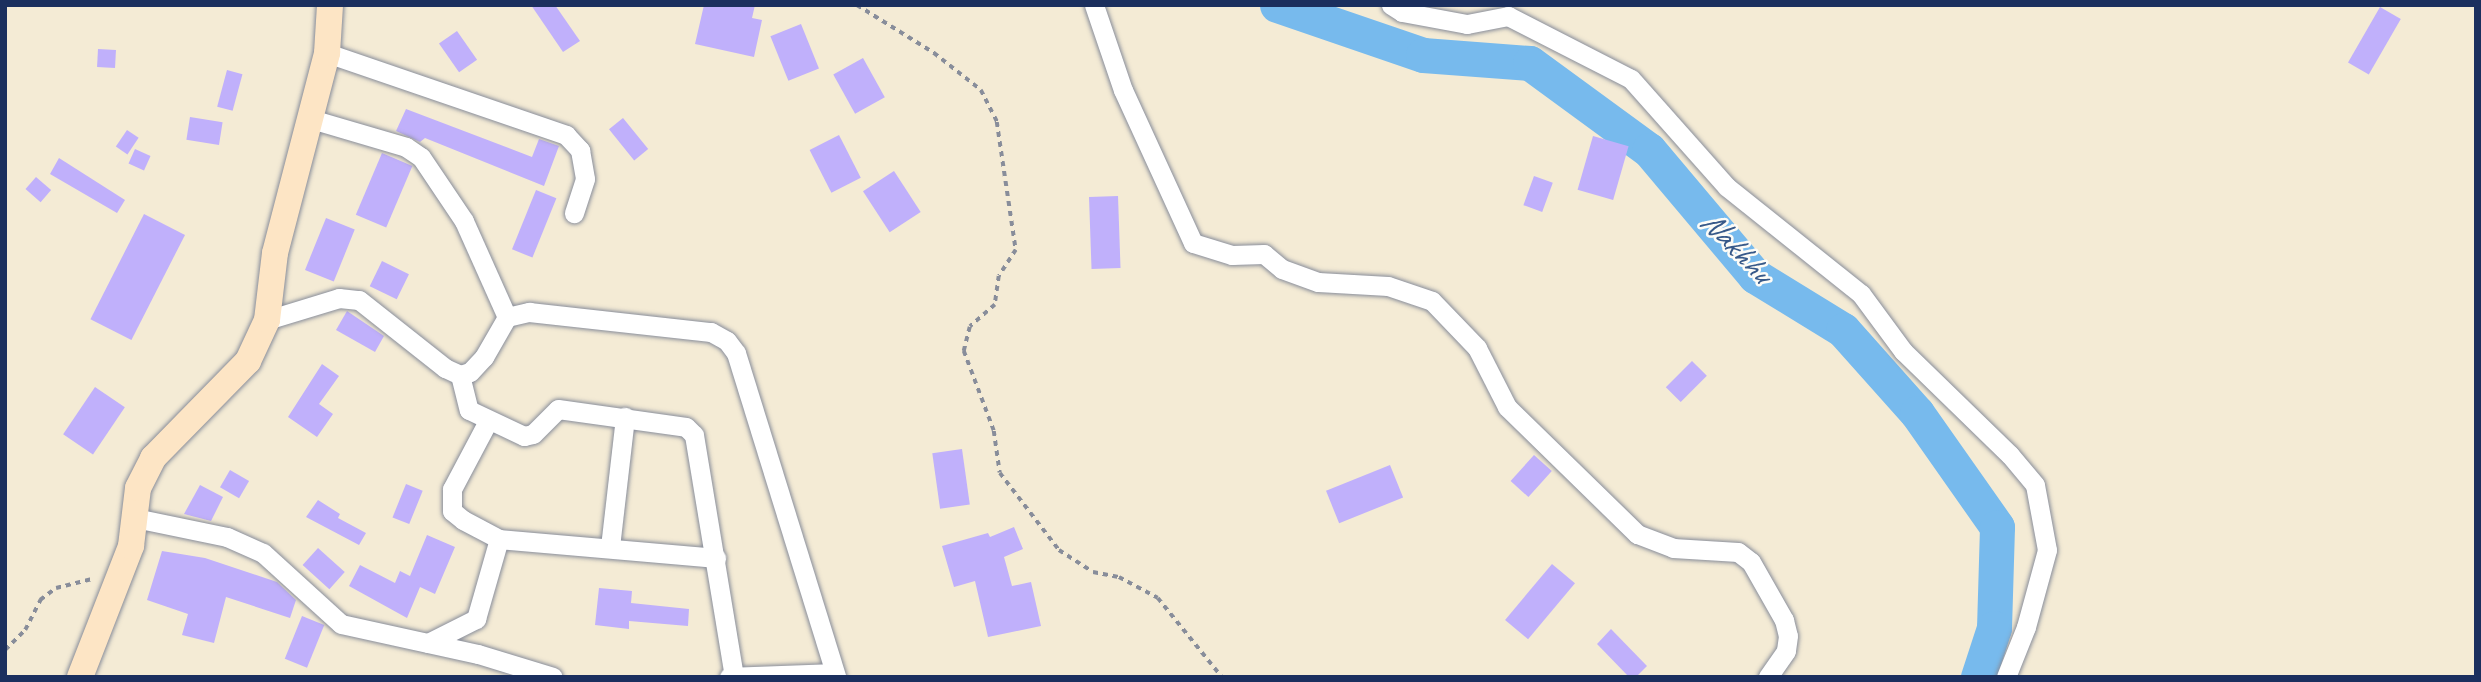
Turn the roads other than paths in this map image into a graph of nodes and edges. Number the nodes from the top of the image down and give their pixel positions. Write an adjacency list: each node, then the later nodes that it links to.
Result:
1 (330, 5): 4 (main road)
2 (1094, 5): 22 (street)
3 (1391, 5): 23 (street)
4 (327, 52): 5 (main road); 6 (street)
5 (311, 119): 7 (street); 8 (main road)
6 (574, 213)
7 (507, 317): 9 (street); 17 (street)
8 (267, 320): 9 (street); 12 (main road)
9 (460, 375): 11 (street)
10 (625, 417): 11 (street); 14 (street); 15 (street)
11 (487, 423): 13 (street)
12 (135, 518): 16 (street); 18 (main road)
13 (499, 539): 14 (street); 16 (street)
14 (610, 547): 15 (street)
15 (716, 558): 21 (street)
16 (428, 643): 19 (street)
17 (835, 675): 21 (street)
18 (79, 677)
19 (553, 677)
20 (729, 677): 21 (street)
21 (734, 677)
22 (1768, 677)
23 (2006, 677)

